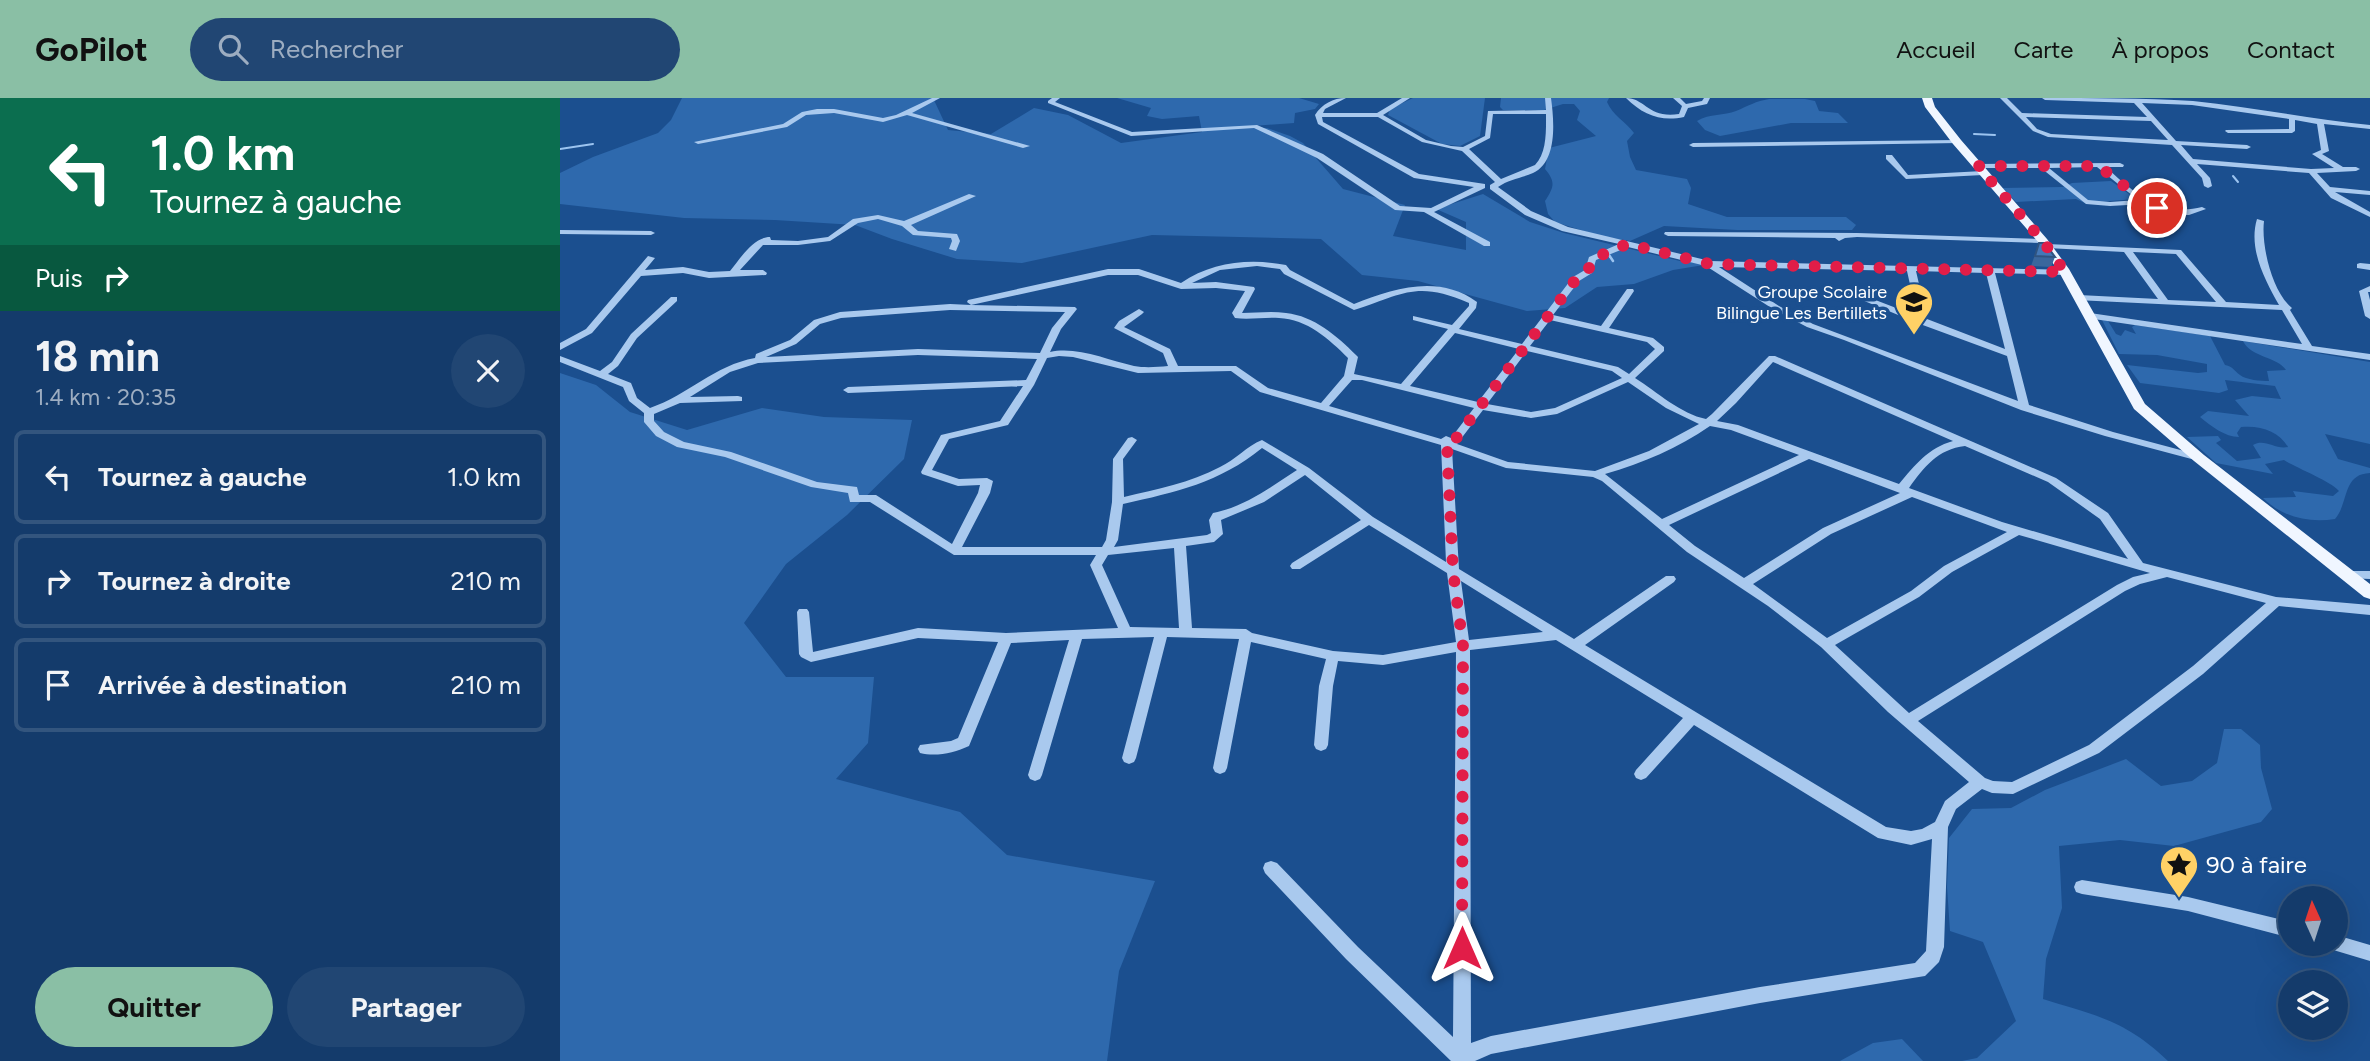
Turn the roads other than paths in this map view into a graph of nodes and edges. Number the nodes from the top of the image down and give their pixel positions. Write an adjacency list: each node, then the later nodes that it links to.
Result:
1 (937, 98): 17 (street)
2 (1057, 98): 50 (street)
3 (1343, 98): 18 (street)
4 (1407, 98): 20 (street)
5 (1548, 98): 16 (street)
6 (1629, 98): 14 (street)
7 (1676, 98): 14 (street)
8 (1707, 98): 14 (street)
9 (1927, 98): 27 (main road)
10 (2003, 98): 19 (street)
11 (2045, 98): 13 (street)
12 (2238, 98): 15 (street)
13 (2132, 100): 15 (street); 22 (street)
14 (1685, 106)
15 (2244, 110): 21 (street)
16 (1550, 111): 32 (street); 42 (street)
17 (906, 113): 26 (street); 30 (street)
18 (1318, 115): 20 (street); 43 (street)
19 (2022, 115): 22 (street); 28 (street)
20 (1379, 116): 32 (street)
21 (2292, 118): 23 (street); 25 (street)
22 (2152, 119): 28 (street)
23 (2320, 122): 24 (street); 38 (street)
24 (2370, 127)
25 (2228, 131)
26 (698, 142)
27 (1957, 142): 29 (street); 40 (main road)
28 (2174, 143): 31 (street); 34 (street)
29 (1693, 145)
30 (1026, 146)
31 (2247, 147)
32 (1464, 149): 42 (street)
33 (1889, 157): 40 (street)
34 (2191, 161): 41 (street); 44 (street)
35 (2120, 165): 37 (street)
36 (2043, 166): 37 (street); 40 (street); 48 (street)
37 (2100, 166): 48 (street)
38 (2342, 169): 39 (street); 41 (street)
39 (2356, 169)
40 (1980, 170): 59 (main road)
41 (2311, 171): 45 (street)
42 (1496, 184): 43 (street); 61 (street)
43 (1482, 186): 50 (street)
44 (2208, 186)
45 (2326, 189): 46 (street); 51 (street)
46 (2370, 192)
47 (972, 196): 53 (street)
48 (2146, 202): 49 (street)
49 (2202, 209)
50 (1427, 211): 60 (street)
51 (2370, 215)
52 (2260, 221): 81 (street)
53 (905, 224): 58 (street); 62 (street)
54 (560, 232): 55 (street)
55 (652, 233)
56 (1668, 234): 59 (street)
57 (774, 236): 58 (street)
58 (760, 242): 71 (street)
59 (2045, 243): 63 (street); 70 (main road)
60 (1487, 244)
61 (1627, 244): 65 (street); 86 (street)
62 (953, 249)
63 (2126, 249): 78 (street); 79 (street)
64 (651, 258): 68 (street)
65 (1710, 264): 66 (street); 109 (street)
66 (1911, 268): 67 (street); 87 (street)
67 (1990, 271): 70 (street); 93 (street)
68 (640, 272): 71 (street); 90 (street)
69 (763, 272): 71 (street)
70 (2065, 272): 76 (main road)
71 (733, 273)
72 (1181, 286): 80 (street); 89 (street); 100 (street)
73 (2370, 289): 84 (street)
74 (1630, 291): 88 (street)
75 (1849, 293): 87 (street)
76 (2079, 298): 78 (street); 83 (main road)
77 (674, 299): 99 (street)
78 (2165, 302): 79 (street)
79 (2223, 305): 81 (street)
80 (950, 307): 94 (street); 97 (street)
81 (2287, 308): 91 (street)
82 (1139, 312): 98 (street)
83 (2090, 316): 91 (street); 116 (main road)
84 (2370, 316)
85 (1416, 317): 89 (street)
86 (1549, 317): 88 (street); 92 (street)
87 (1923, 321): 93 (street)
88 (1603, 328): 101 (street)
89 (1452, 329): 92 (street); 103 (street)
90 (560, 347)
91 (2308, 347): 95 (street)
92 (1525, 349): 101 (street); 107 (street)
93 (2013, 355): 109 (street)
94 (1045, 356): 97 (street); 98 (street); 102 (street)
95 (2370, 357)
96 (560, 359): 99 (street)
97 (742, 363): 106 (street)
98 (1174, 369): 108 (street)
99 (601, 375): 110 (street)
100 (1349, 377): 103 (street); 108 (street)
101 (1630, 378): 107 (street); 111 (street)
102 (1029, 385): 104 (street); 125 (street)
103 (1404, 387): 107 (street)
104 (848, 390)
105 (738, 399): 106 (street)
106 (679, 400): 110 (street)
107 (1480, 406): 113 (street)
108 (1323, 407): 113 (street)
109 (2025, 408): 116 (street)
110 (649, 412): 125 (street)
111 (1709, 423): 114 (street); 115 (street); 118 (street)
112 (1132, 440): 120 (street)
113 (1448, 443): 118 (street); 129 (street)
114 (1975, 445): 119 (street); 128 (street)
115 (1808, 456): 119 (street); 122 (street)
116 (2199, 458): 131 (main road)
117 (1305, 470): 120 (street); 121 (street); 124 (street)
118 (1595, 474): 122 (street)
119 (1906, 491): 123 (street); 134 (street)
120 (1118, 502): 126 (street)
121 (1368, 520): 127 (street); 129 (street)
122 (1660, 525): 134 (street)
123 (2019, 530): 128 (street); 146 (street)
124 (1180, 544): 126 (street); 141 (street)
125 (954, 551): 126 (street)
126 (1106, 551): 139 (street)
127 (1296, 566)
128 (2139, 566): 130 (street)
129 (1453, 571): 144 (street); 148 (street)
130 (2167, 573): 136 (street); 151 (street)
131 (2350, 575): 132 (street); 135 (main road)
132 (2370, 575)
133 (1670, 579): 147 (street)
134 (1744, 584): 146 (street)
135 (2370, 593)
136 (2276, 601): 137 (street); 158 (street)
137 (2370, 610)
138 (803, 612): 145 (street)
139 (1126, 632): 140 (street); 142 (street)
140 (1162, 632): 141 (street); 154 (street)
141 (1186, 632): 143 (street)
142 (1077, 635): 145 (street); 157 (street)
143 (1246, 635): 149 (street); 155 (street)
144 (1559, 635): 147 (street); 148 (street)
145 (1006, 638): 153 (street)
146 (1826, 644): 151 (street)
147 (1575, 645): 150 (street)
148 (1463, 646): 149 (street); 165 (street)
149 (1333, 656): 152 (street)
150 (1693, 717): 156 (street); 159 (street)
151 (1908, 721): 158 (street)
152 (1321, 745)
153 (925, 749)
154 (1129, 758)
155 (1220, 768)
156 (1641, 774)
157 (1035, 775)
158 (1980, 782): 159 (street)
159 (1940, 827): 165 (street)
160 (1271, 868): 165 (street)
161 (2082, 887): 162 (street)
162 (2278, 927)
163 (2348, 947): 164 (street)
164 (2370, 953)
165 (1461, 1060)

